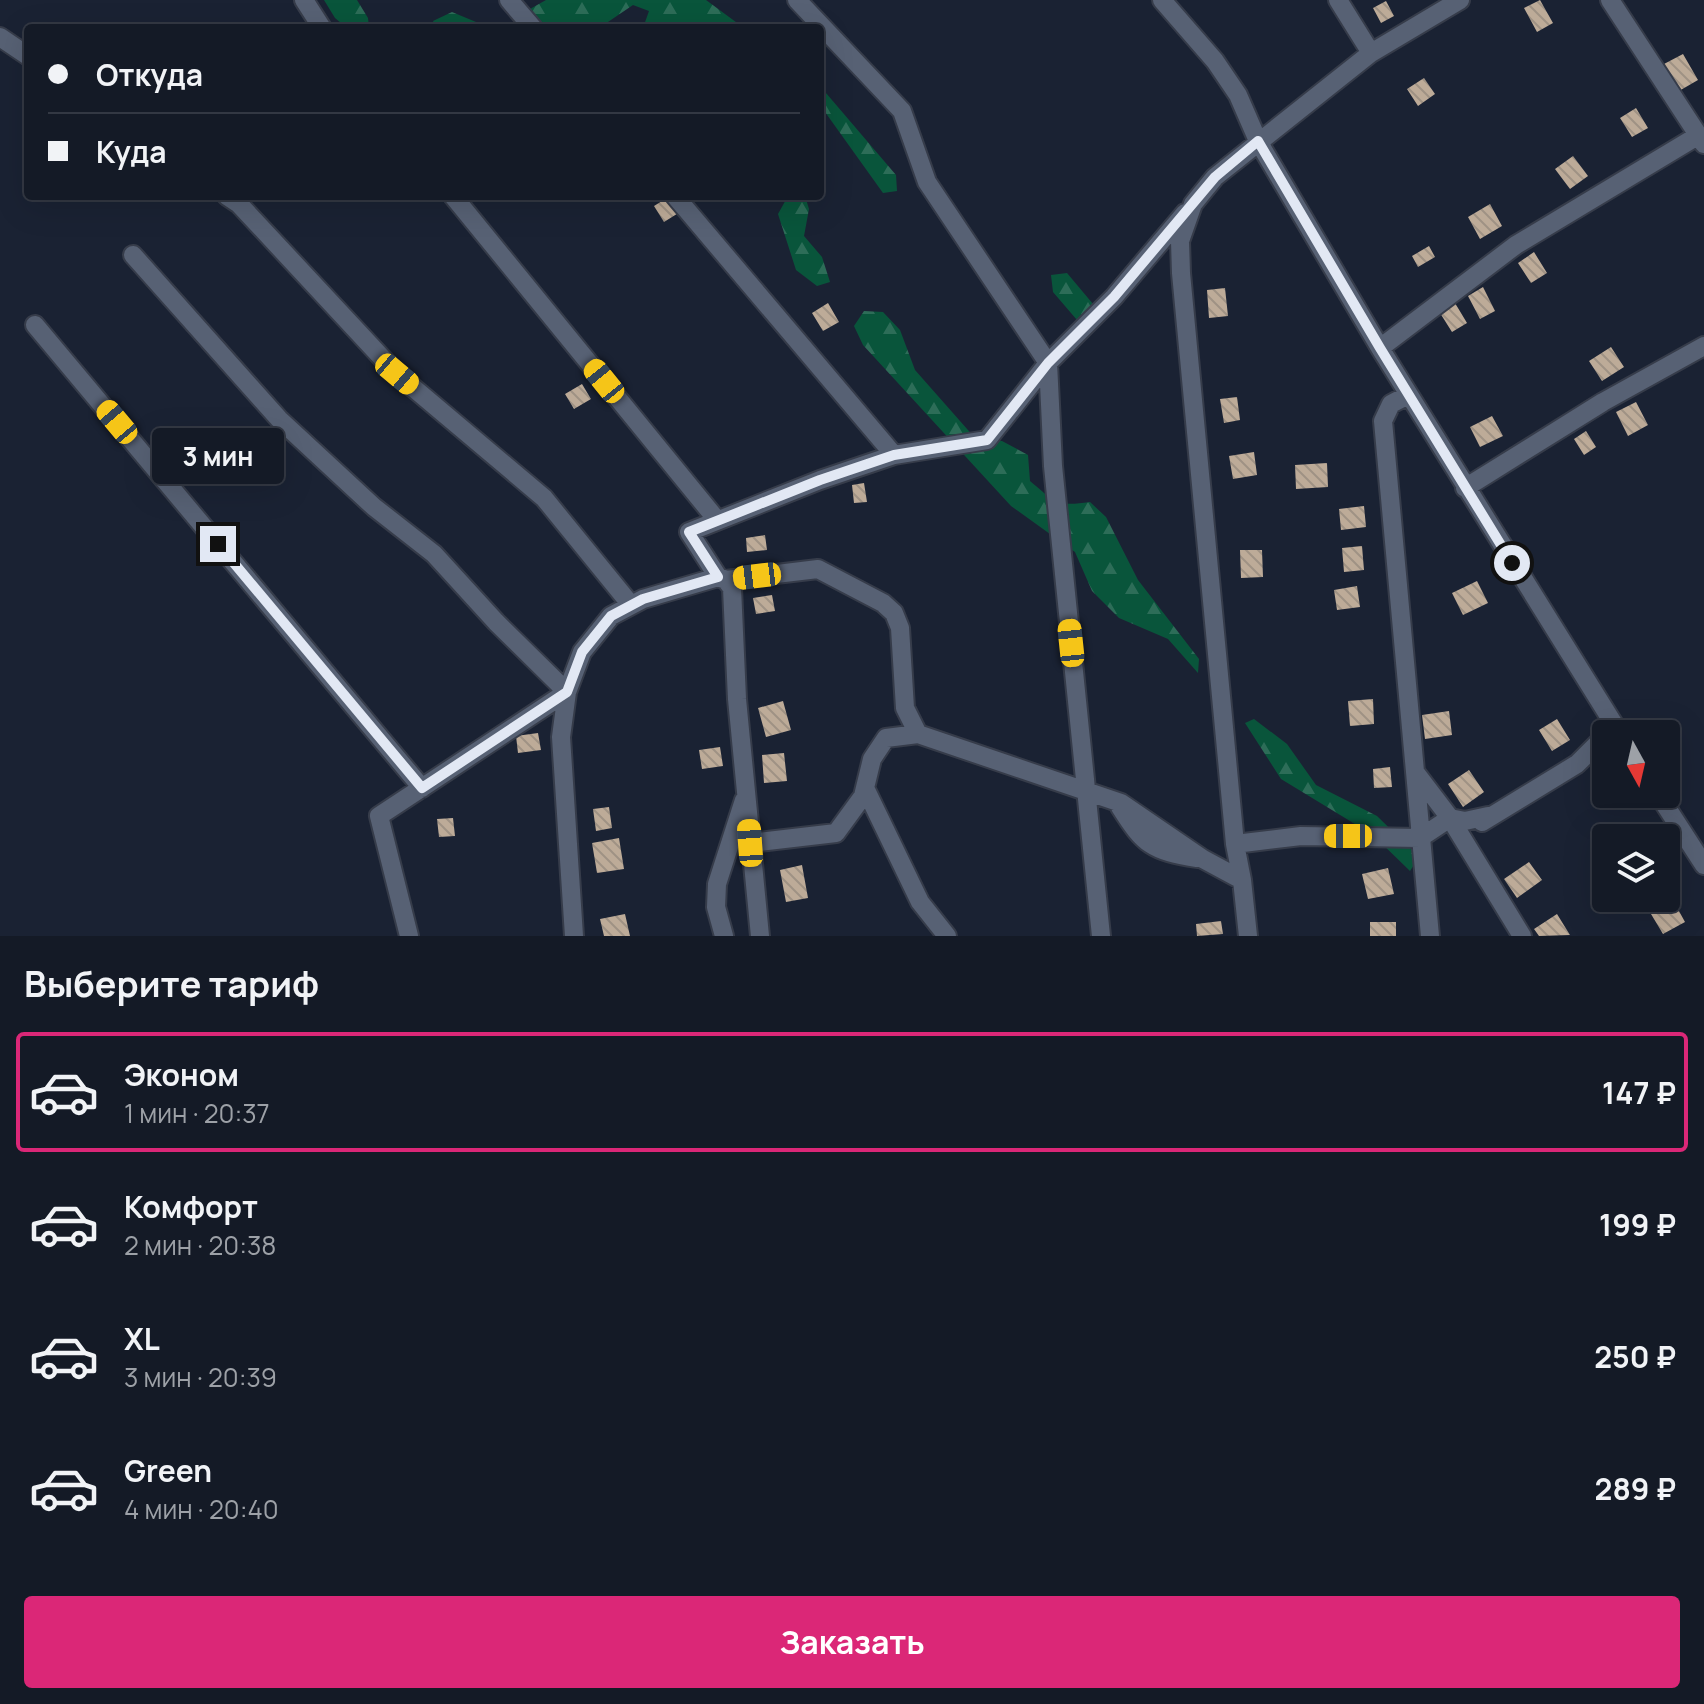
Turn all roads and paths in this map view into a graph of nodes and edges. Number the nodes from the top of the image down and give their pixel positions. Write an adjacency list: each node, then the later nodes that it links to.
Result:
1 (304, 0): 8 (street)
2 (509, 0): 9 (street)
3 (797, 0): 10 (street)
4 (1162, 0): 16 (street)
5 (1338, 0): 14 (street)
6 (1460, 0): 14 (street)
7 (1610, 0): 15 (street)
8 (319, 24)
9 (530, 24)
10 (820, 24)
11 (824, 29): 26 (street)
12 (0, 37): 13 (street)
13 (24, 53)
14 (1371, 53): 16 (street)
15 (1701, 140): 24 (street)
16 (1258, 141): 20 (street); 24 (street)
17 (233, 200): 33 (street)
18 (456, 200): 31 (street)
19 (678, 200): 29 (street)
20 (1193, 204): 26 (street); 50 (street)
21 (133, 255): 34 (street)
22 (35, 325): 41 (street)
23 (1704, 346): 25 (street)
24 (1380, 348): 28 (street)
25 (1683, 358): 27 (street); 30 (street)
26 (1048, 363): 29 (street); 43 (street)
27 (1704, 367)
28 (1408, 395): 30 (street); 40 (street)
29 (894, 455): 31 (street)
30 (1465, 488): 35 (street)
31 (717, 520): 32 (street)
32 (722, 579): 33 (street); 36 (street); 44 (street)
33 (631, 605): 34 (street)
34 (567, 692): 41 (street); 56 (street)
35 (1605, 720)
36 (918, 734): 42 (street); 43 (street)
37 (1592, 750): 39 (street)
38 (1592, 761): 39 (street)
39 (1577, 764): 46 (street)
40 (1415, 772): 47 (street); 49 (street)
41 (422, 788): 55 (street)
42 (866, 790): 51 (street); 59 (street)
43 (1086, 790): 54 (street); 60 (street)
44 (747, 793): 48 (street); 51 (street)
45 (1667, 808): 53 (street)
46 (1488, 816): 47 (street); 52 (street)
47 (1450, 818): 49 (street); 52 (street)
48 (731, 836): 51 (street); 57 (street)
49 (1420, 838): 50 (street); 62 (street)
50 (1235, 844): 54 (street)
51 (751, 853): 58 (street)
52 (1475, 860): 63 (street)
53 (1704, 865)
54 (1242, 880): 61 (street)
55 (409, 936)
56 (574, 936)
57 (724, 936)
58 (760, 936)
59 (947, 936)
60 (1101, 936)
61 (1248, 936)
62 (1430, 936)
63 (1522, 936)

